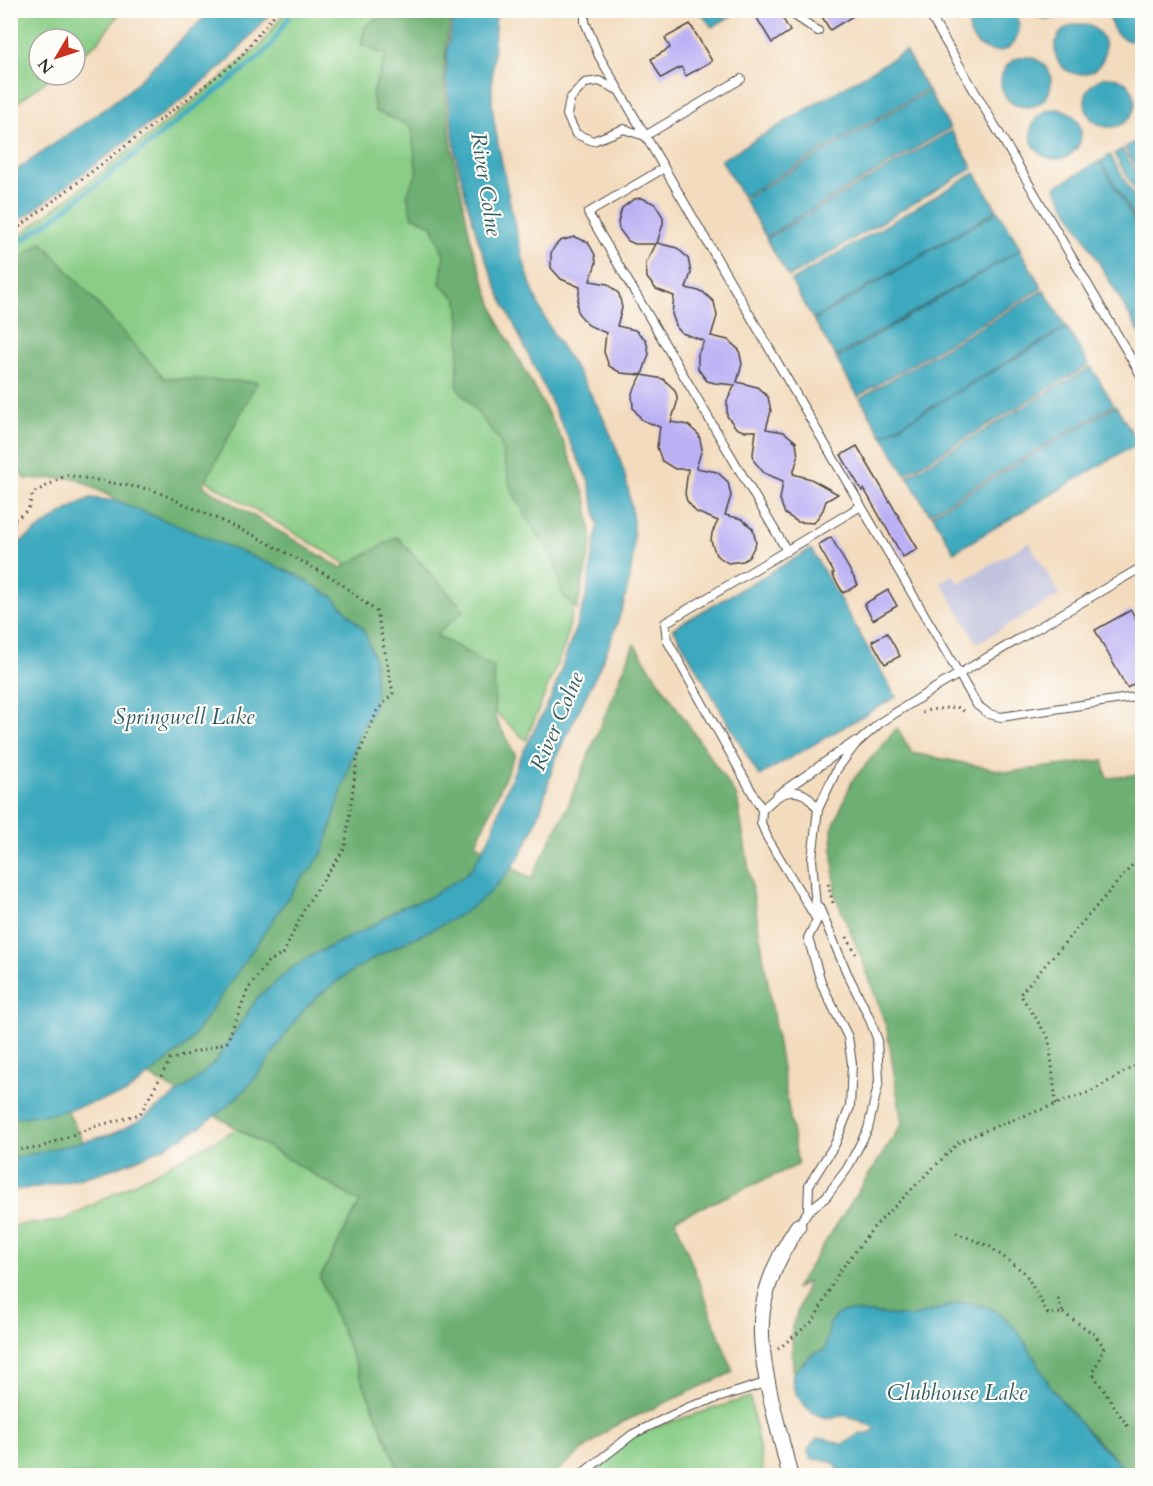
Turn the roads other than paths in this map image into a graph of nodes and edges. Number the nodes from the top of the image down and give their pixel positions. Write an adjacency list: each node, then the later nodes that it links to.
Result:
1 (585, 10): 6 (lane)
2 (791, 10): 4 (lane)
3 (927, 11): 9 (lane)
4 (818, 31)
5 (741, 79): 7 (lane)
6 (618, 90): 7 (lane); 7 (lane)
7 (645, 136): 8 (lane)
8 (664, 168): 10 (lane); 11 (lane)
9 (1143, 377)
10 (861, 506): 11 (lane); 13 (lane)
11 (787, 551): 18 (lane)
12 (1143, 567): 13 (lane)
13 (959, 675): 14 (lane); 15 (lane)
14 (1143, 696)
15 (866, 734): 16 (lane); 17 (lane)
16 (776, 796): 17 (lane); 18 (lane)
17 (818, 809): 19 (lane)
18 (762, 810): 20 (lane)
19 (817, 903): 20 (lane); 21 (lane)
20 (817, 920): 21 (lane)
21 (808, 1211): 22 (lane)
22 (798, 1226): 23 (street)
23 (768, 1382): 24 (lane); 25 (street)
24 (579, 1476)
25 (790, 1476)

